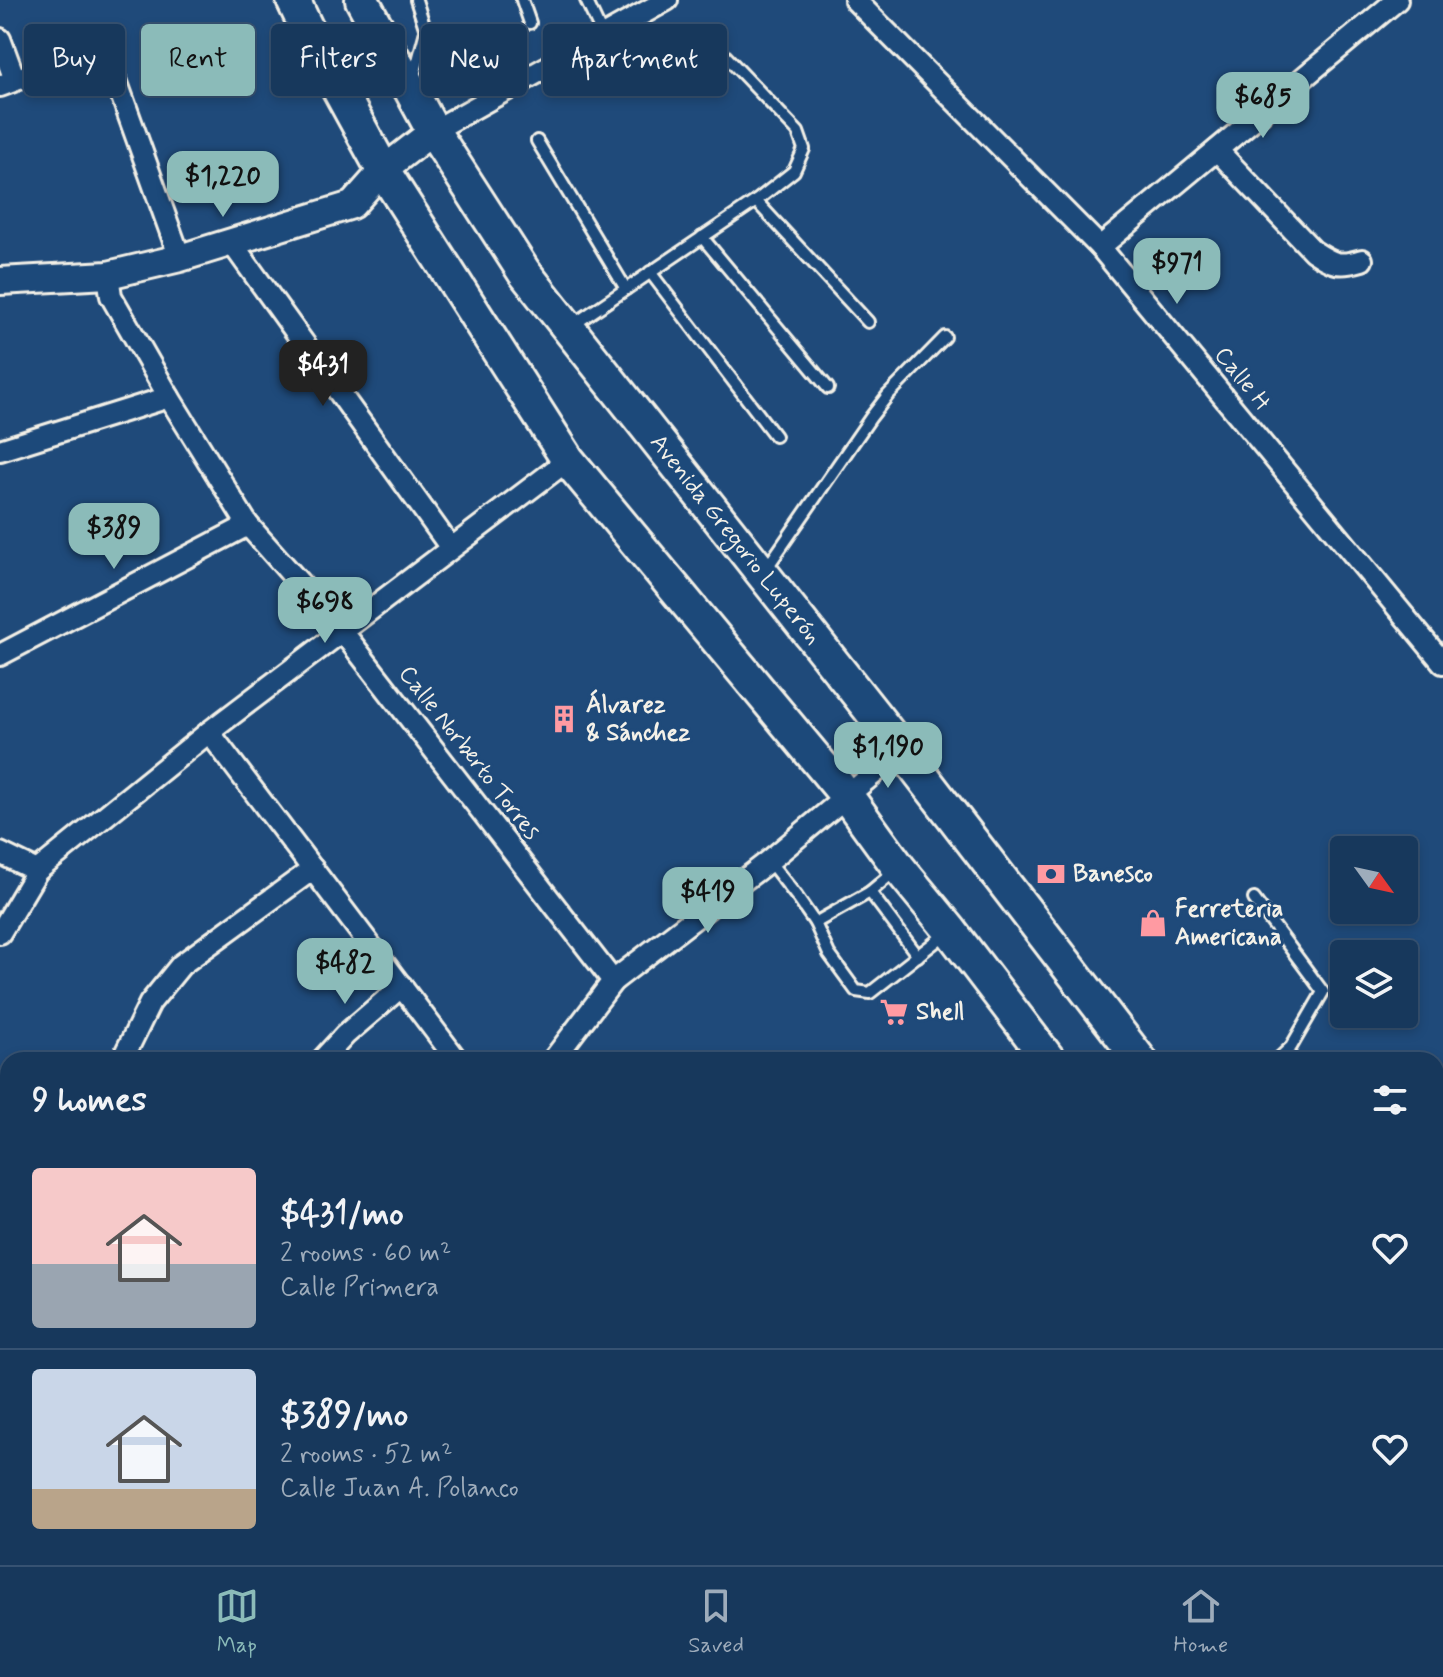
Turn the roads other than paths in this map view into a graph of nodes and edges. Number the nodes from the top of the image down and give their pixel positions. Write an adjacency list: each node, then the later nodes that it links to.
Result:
1 (293, 0): 20 (main road)
2 (362, 0): 16 (main road, Avenida Gregorio Luperón)
3 (416, 0): 16 (lane)
4 (522, 0): 9 (lane)
5 (586, 0): 10 (lane)
6 (667, 0): 11 (street)
7 (855, 0): 24 (street, Calle H)
8 (1397, 0): 19 (street)
9 (530, 23)
10 (597, 24)
11 (624, 24)
12 (0, 39): 15 (street)
13 (727, 58): 21 (lane)
14 (543, 70): 17 (street)
15 (8, 83): 25 (street)
16 (411, 89): 17 (main road, Avenida Gregorio Luperón)
17 (433, 131): 20 (street); 32 (main road, Avenida Gregorio Luperón)
18 (537, 141): 30 (lane)
19 (1217, 150): 24 (street); 26 (street)
20 (383, 170): 23 (street); 38 (main road)
21 (756, 201): 22 (lane); 31 (lane)
22 (702, 237): 27 (lane); 34 (lane)
23 (231, 242): 25 (street); 40 (street)
24 (1100, 247): 44 (street, Calle H)
25 (180, 258): 28 (street)
26 (1362, 260)
27 (650, 272): 30 (lane); 36 (lane)
28 (108, 275): 29 (street); 35 (street, Calle Norberto Torres)
29 (0, 281)
30 (626, 289): 32 (lane)
31 (868, 322)
32 (568, 328): 41 (main road, Avenida Gregorio Luperón)
33 (945, 337): 41 (lane)
34 (828, 388)
35 (169, 397): 37 (street); 39 (street, Calle Norberto Torres)
36 (775, 436)
37 (0, 450)
38 (568, 460): 40 (street); 47 (main road)
39 (248, 525): 42 (street, Calle Norberto Torres); 43 (street)
40 (451, 548): 42 (street)
41 (763, 574): 46 (main road, Avenida Gregorio Luperón)
42 (342, 631): 45 (street); 59 (street, Calle Norberto Torres)
43 (0, 655)
44 (1443, 663)
45 (209, 732): 51 (street); 52 (street)
46 (902, 750): 47 (street); 66 (main road, Avenida Gregorio Luperón)
47 (846, 795): 49 (street); 50 (main road)
48 (0, 853): 52 (street)
49 (769, 861): 55 (lane); 59 (street)
50 (899, 868): 53 (lane); 56 (main road)
51 (313, 869): 60 (street); 61 (street)
52 (37, 871): 57 (street)
53 (870, 892): 55 (lane); 58 (lane)
54 (1254, 899): 67 (lane)
55 (815, 923): 58 (lane)
56 (950, 930): 58 (lane); 65 (main road)
57 (0, 933)
58 (918, 956)
59 (613, 981): 64 (street)
60 (402, 986): 62 (street); 63 (street)
61 (126, 1052)
62 (329, 1052)
63 (451, 1052)
64 (559, 1052)
65 (1043, 1052)
66 (1134, 1052)
67 (1286, 1052)

